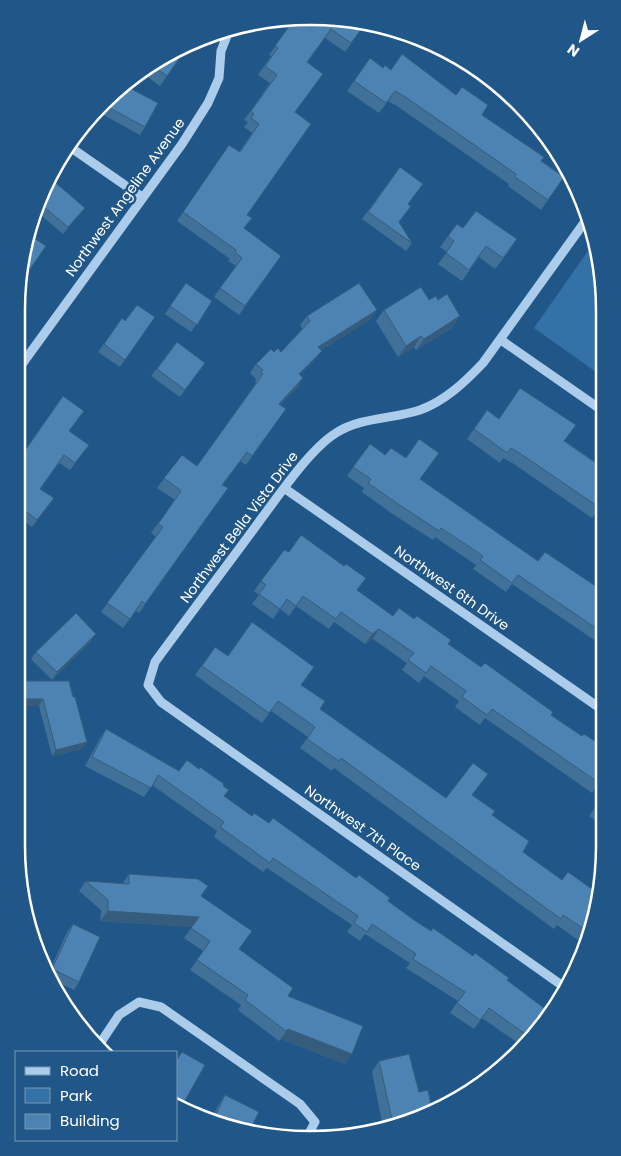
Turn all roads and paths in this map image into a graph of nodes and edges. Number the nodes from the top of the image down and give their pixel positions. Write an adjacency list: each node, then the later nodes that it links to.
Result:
1 (226, 38): 3 (street, Northwest Angeline Avenue)
2 (74, 150): 3 (street)
3 (142, 197): 6 (street, Northwest Angeline Avenue)
4 (583, 225): 5 (street, Northwest Bella Vista Drive)
5 (500, 340): 7 (street); 8 (street, Northwest Bella Vista Drive)
6 (25, 360)
7 (596, 406)
8 (284, 488): 9 (street, Northwest Bella Vista Drive); 10 (street, Northwest 6th Drive)
9 (148, 685): 11 (street, Northwest 7th Place)
10 (596, 705)
11 (560, 984)
12 (102, 1040): 13 (street)
13 (311, 1131)

